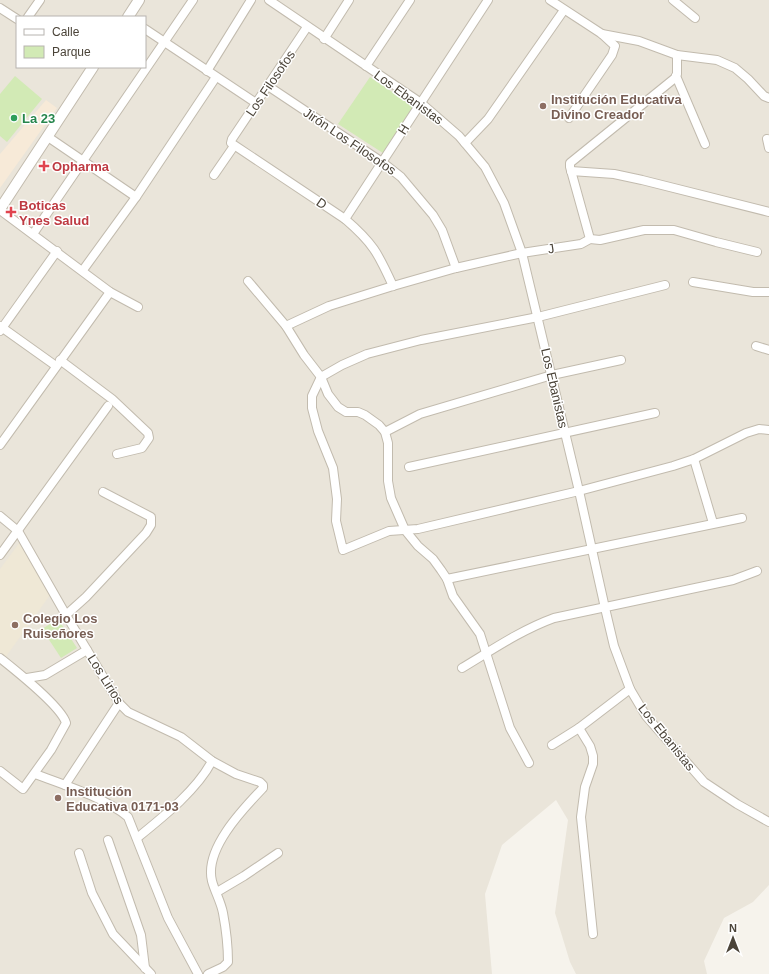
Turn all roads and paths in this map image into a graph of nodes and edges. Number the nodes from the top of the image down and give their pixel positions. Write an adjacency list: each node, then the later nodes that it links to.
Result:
1 (40, 0): 13 (street)
2 (139, 0): 14 (street)
3 (193, 0): 21 (street)
4 (251, 0): 25 (street)
5 (269, 0): 17 (street, Los Ebanistas)
6 (349, 0): 20 (street)
7 (410, 0): 23 (street)
8 (488, 0): 31 (street, H)
9 (550, 0): 12 (street)
10 (673, 0): 16 (street)
11 (0, 8): 15 (street)
12 (564, 10): 19 (street); 36 (street)
13 (29, 16)
14 (129, 16)
15 (16, 18)
16 (695, 18)
17 (307, 27): 20 (street, Los Ebanistas); 28 (street, Los Filosofos)
18 (146, 30): 21 (street)
19 (602, 34): 22 (street); 32 (street)
20 (324, 39): 23 (street, Los Ebanistas)
21 (166, 42): 25 (street); 39 (street)
22 (677, 55): 26 (street); 29 (street)
23 (366, 66): 31 (street, Los Ebanistas)
24 (91, 68): 33 (street)
25 (207, 71): 27 (street)
26 (676, 76): 37 (street); 41 (street)
27 (216, 77): 30 (street); 43 (street)
28 (268, 86): 30 (street, Los Filosofos); 40 (street, Jirón Los Filosofos)
29 (769, 98)
30 (256, 103): 35 (street, Los Filosofos)
31 (421, 103): 36 (street, Los Ebanistas); 40 (street, H)
32 (569, 118)
33 (48, 137): 39 (street); 44 (street)
34 (767, 140): 38 (street)
35 (233, 142): 42 (street, Los Filosofos); 46 (street, D)
36 (465, 143): 51 (street, Los Ebanistas)
37 (705, 144)
38 (769, 148)
39 (83, 161): 43 (street); 47 (street)
40 (382, 162): 46 (street, H); 52 (street, Jirón Los Filosofos)
41 (572, 171): 45 (street); 48 (street)
42 (214, 175)
43 (136, 196): 53 (street)
44 (0, 210): 47 (street)
45 (769, 212)
46 (345, 219): 57 (street, D)
47 (33, 234): 49 (street)
48 (590, 239): 50 (street, J); 51 (street, J)
49 (56, 251): 53 (street); 63 (street)
50 (757, 252)
51 (522, 253): 52 (street, J); 61 (street, Los Ebanistas)
52 (456, 268): 57 (street, J)
53 (83, 270): 58 (street)
54 (248, 281): 62 (street)
55 (693, 282): 59 (street)
56 (665, 285): 61 (street)
57 (393, 286): 62 (street, J)
58 (110, 292): 60 (street); 67 (street)
59 (769, 292)
60 (138, 307)
61 (538, 317): 68 (street, Los Ebanistas); 69 (street)
62 (286, 326): 69 (street)
63 (1, 329): 67 (street)
64 (756, 346): 65 (street)
65 (769, 350)
66 (621, 360): 68 (street)
67 (58, 363): 75 (street); 76 (street)
68 (552, 375): 73 (street); 74 (street, Los Ebanistas)
69 (321, 377): 73 (street); 84 (street)
70 (108, 406): 85 (street)
71 (655, 413): 74 (street)
72 (769, 430): 77 (street)
73 (385, 432): 84 (street)
74 (565, 433): 78 (street); 79 (street, Los Ebanistas)
75 (0, 445)
76 (117, 454)
77 (694, 459): 79 (street); 83 (street)
78 (409, 467)
79 (579, 491): 84 (street); 86 (street, Los Ebanistas)
80 (102, 492): 91 (street)
81 (0, 516): 85 (street, Los Lirios)
82 (742, 518): 83 (street)
83 (713, 523): 86 (street)
84 (405, 530): 89 (street)
85 (18, 531): 87 (street); 91 (street, Los Lirios)
86 (592, 550): 89 (street); 90 (street, Los Ebanistas)
87 (0, 555)
88 (757, 571): 90 (street)
89 (447, 579): 93 (street)
90 (604, 608): 93 (street); 97 (street, Los Ebanistas)
91 (66, 615): 92 (street, Los Lirios)
92 (87, 650): 96 (street); 98 (street, Los Lirios)
93 (486, 654): 95 (street); 102 (street)
94 (0, 658): 96 (street)
95 (462, 668)
96 (27, 678): 104 (street)
97 (630, 689): 99 (street); 106 (street, Los Ebanistas)
98 (118, 703): 101 (street, Los Lirios); 105 (street)
99 (579, 728): 100 (street); 112 (street)
100 (552, 745)
101 (212, 761): 107 (street); 111 (street, Los Lirios)
102 (529, 763)
103 (0, 771): 104 (street)
104 (35, 774): 105 (street)
105 (66, 785): 107 (street)
106 (769, 822)
107 (137, 838): 115 (street)
108 (108, 840): 113 (street)
109 (79, 853): 113 (street)
110 (278, 853): 111 (street)
111 (217, 892): 116 (street)
112 (593, 934)
113 (145, 968): 114 (street)
114 (151, 974)
115 (198, 974)
116 (208, 974)

